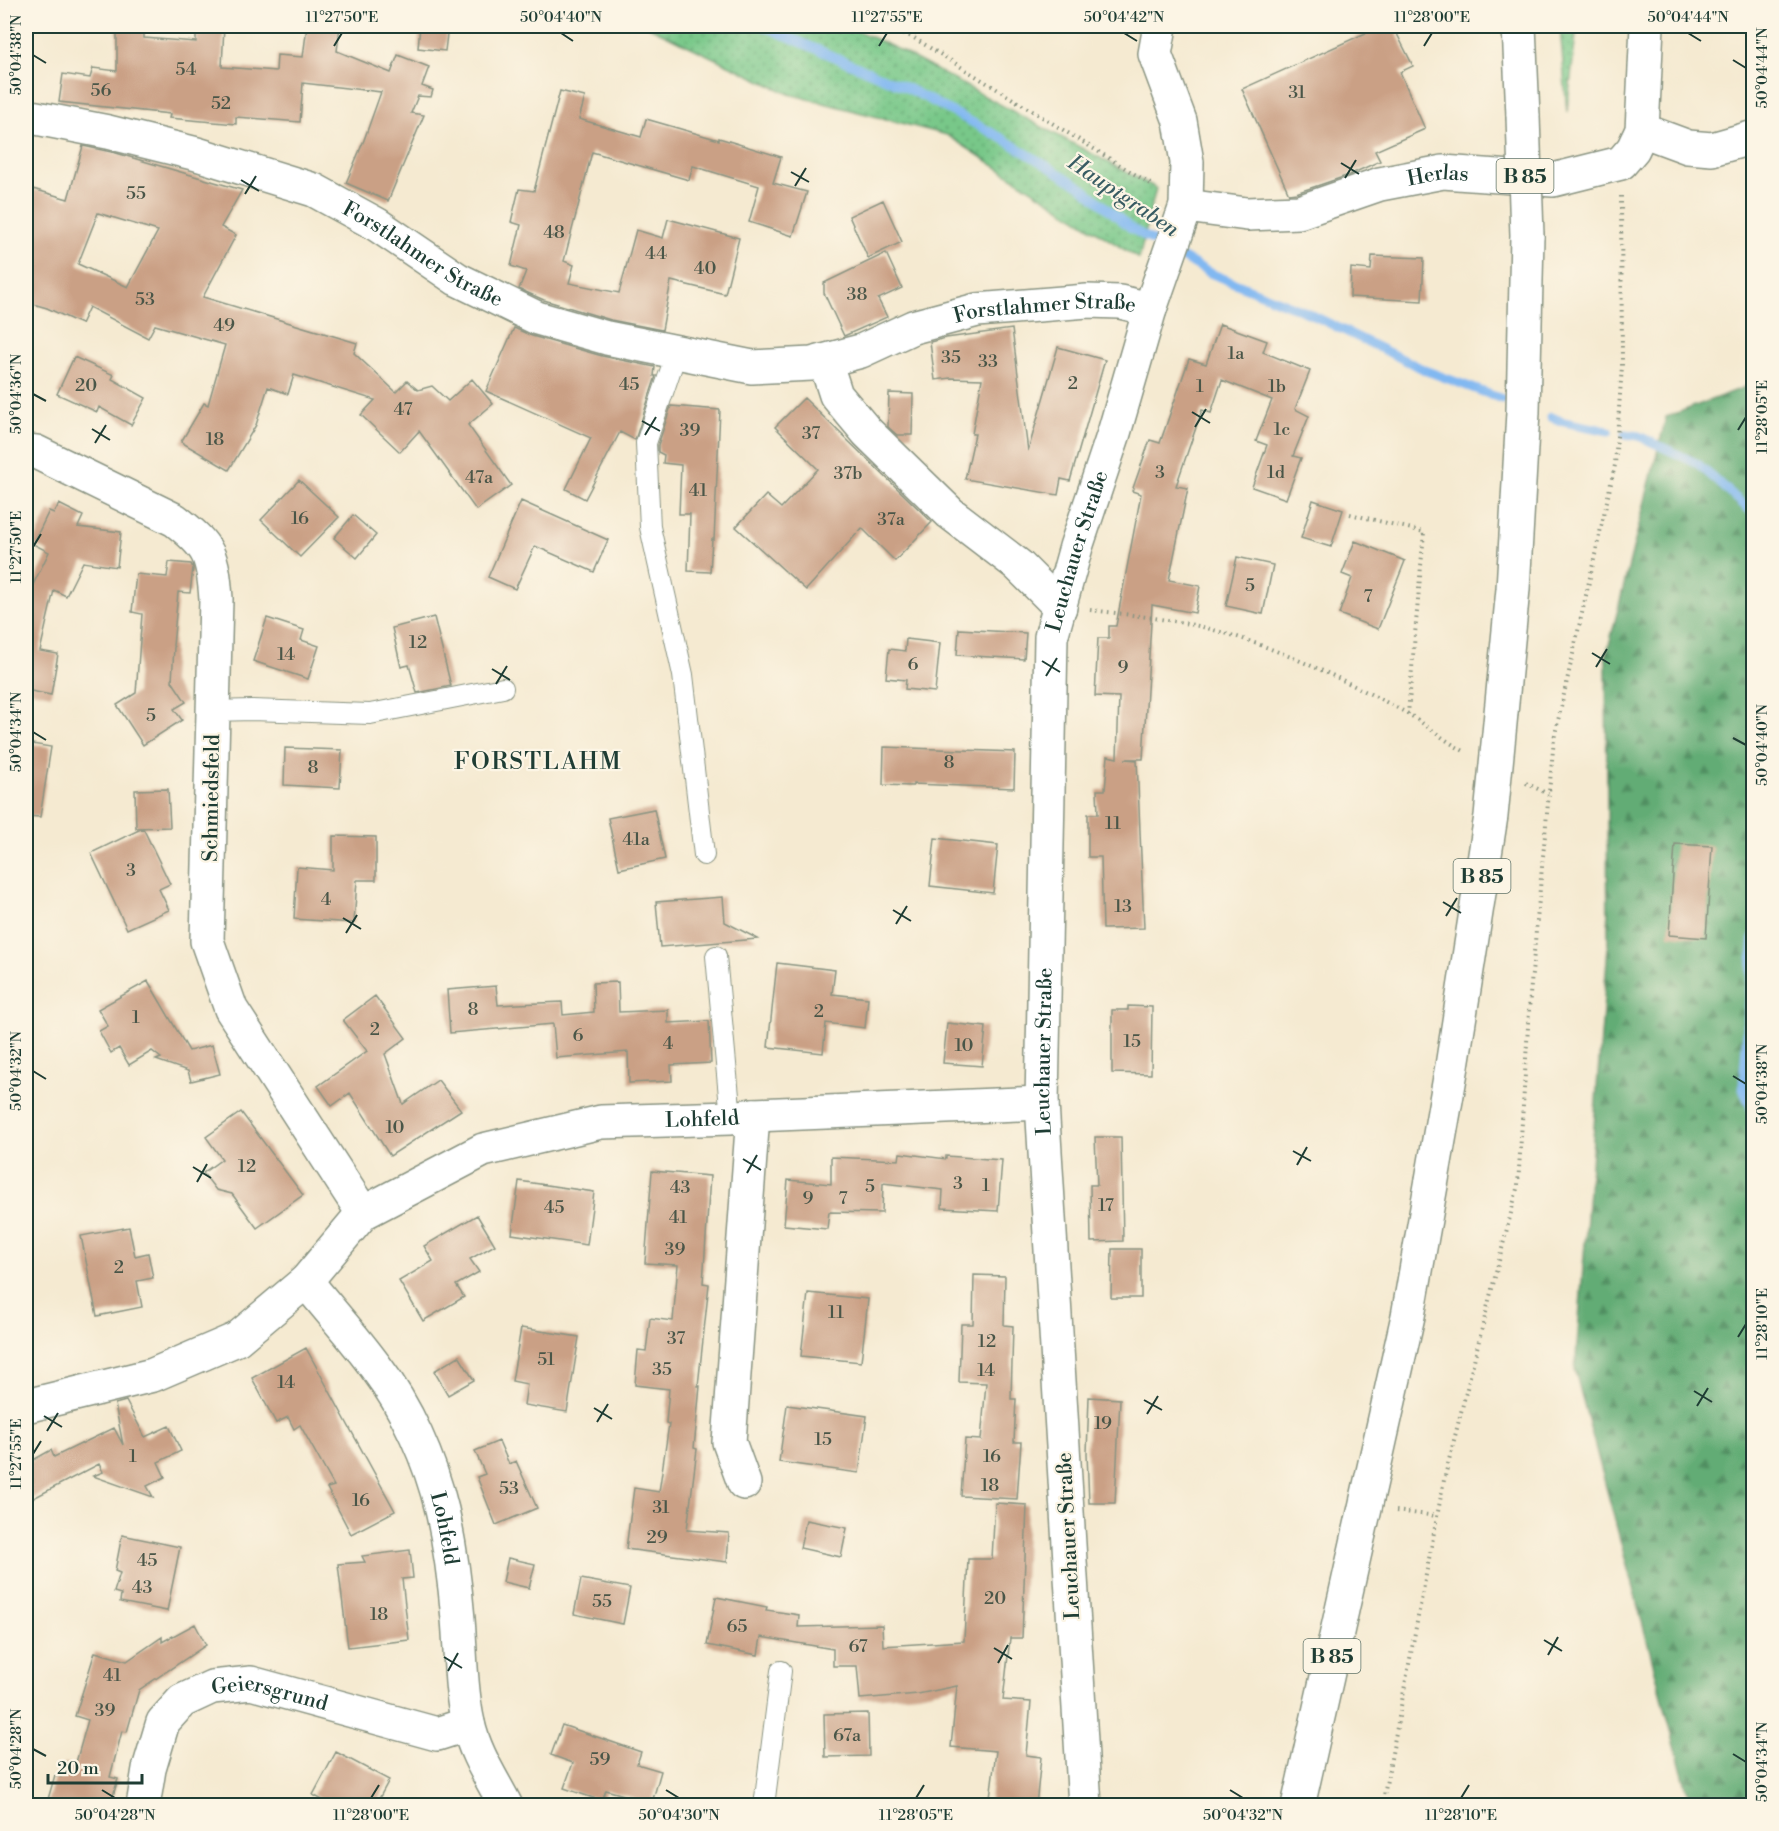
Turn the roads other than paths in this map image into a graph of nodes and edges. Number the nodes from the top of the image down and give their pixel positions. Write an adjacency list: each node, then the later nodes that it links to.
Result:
1 (1141, 26): 4 (street, Forstlahmer Straße)
2 (1519, 26): 30 (street, B 85, bridge)
3 (1647, 26): 6 (street)
4 (1157, 40): 8 (street, Forstlahmer Straße)
5 (26, 116): 10 (street, Forstlahmer Straße)
6 (1642, 130): 7 (street); 8 (street, Herlas)
7 (1754, 137)
8 (1186, 206): 9 (street, Forstlahmer Straße)
9 (1150, 309): 11 (street, Forstlahmer Straße); 13 (street, Leuchauer Straße)
10 (676, 354): 11 (street, Forstlahmer Straße); 16 (lane)
11 (825, 361): 13 (street)
12 (26, 451): 15 (street, Schmiedsfeld)
13 (1060, 607): 18 (street, Leuchauer Straße)
14 (503, 688): 15 (lane)
15 (213, 711): 20 (street, Schmiedsfeld)
16 (704, 855)
17 (716, 956): 19 (lane)
18 (1042, 1103): 19 (street, Lohfeld); 29 (street, Leuchauer Straße)
19 (742, 1117): 20 (street, Lohfeld); 23 (street, Lohfeld)
20 (363, 1214): 21 (street, Lohfeld)
21 (306, 1281): 22 (street, Lohfeld); 25 (street, Lohfeld)
22 (26, 1406)
23 (744, 1483)
24 (781, 1671): 28 (lane)
25 (468, 1724): 26 (street, Geiersgrund); 27 (street, Lohfeld)
26 (143, 1806)
27 (506, 1806)
28 (764, 1806)
29 (1084, 1806)
30 (1298, 1806)

